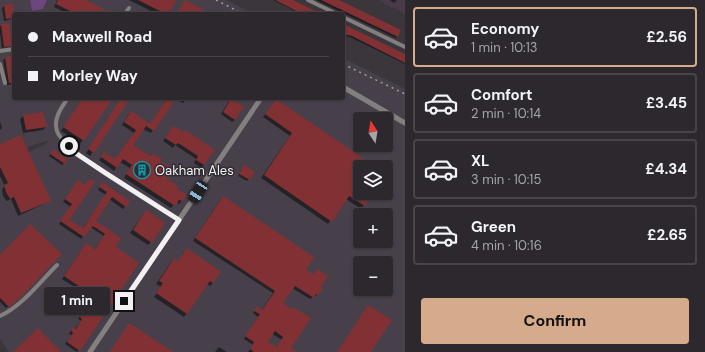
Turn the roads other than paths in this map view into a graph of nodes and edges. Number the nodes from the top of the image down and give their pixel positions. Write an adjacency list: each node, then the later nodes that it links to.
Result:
1 (308, 0): 4 (street)
2 (129, 8): 3 (street)
3 (126, 12)
4 (333, 12)
5 (345, 18): 6 (street)
6 (405, 47)
7 (12, 49): 8 (street)
8 (0, 51)
9 (0, 64): 10 (street)
10 (5, 83)
11 (345, 88): 14 (street)
12 (66, 100): 15 (street)
13 (260, 100): 15 (street)
14 (405, 123)
15 (179, 220): 18 (street)
16 (57, 265): 17 (street)
17 (0, 316)
18 (90, 352)

